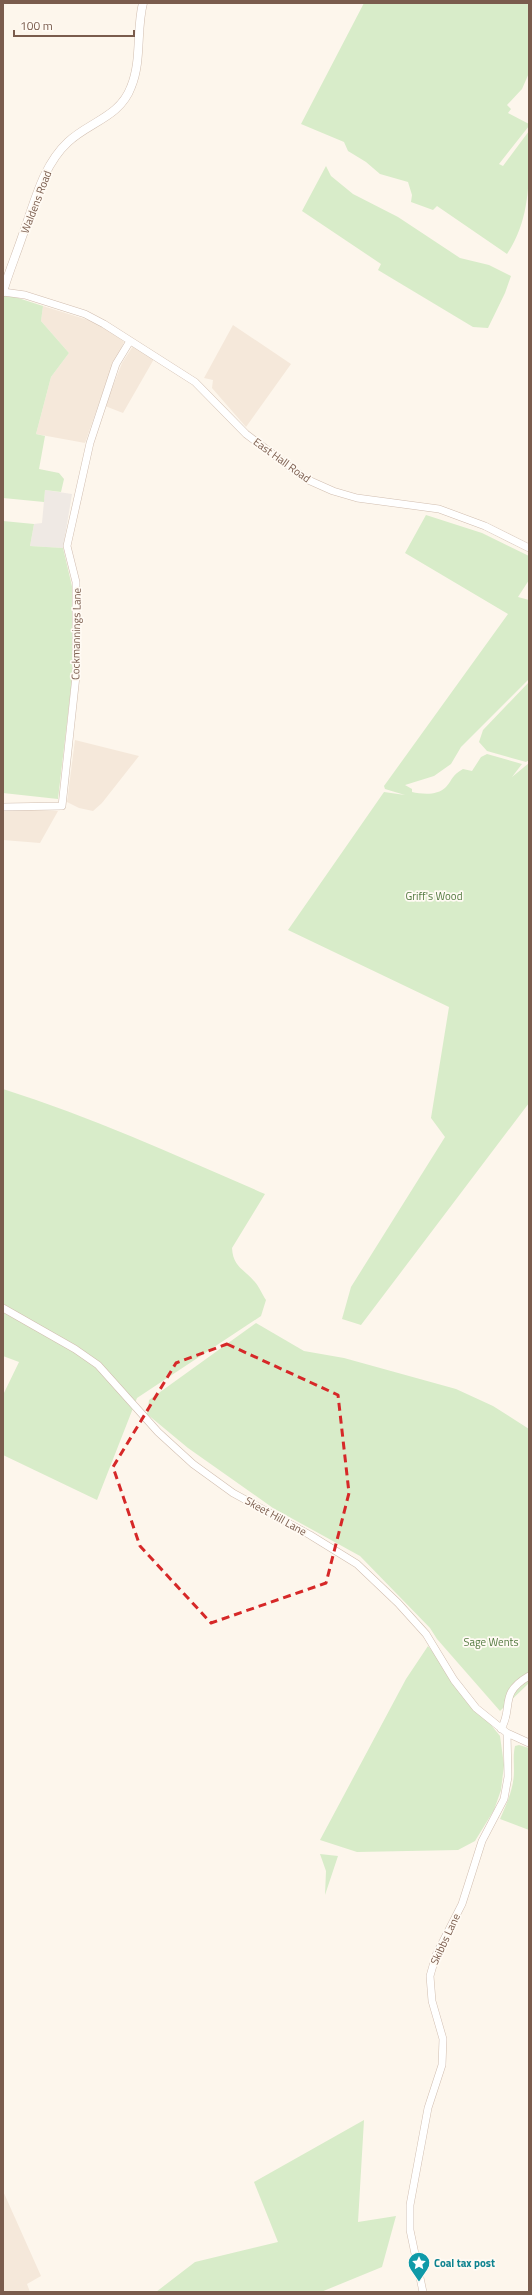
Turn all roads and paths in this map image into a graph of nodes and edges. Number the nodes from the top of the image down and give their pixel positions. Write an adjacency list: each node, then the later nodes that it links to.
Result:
1 (143, 3): 2 (street, Waldens Road)
2 (3, 292): 3 (street, East Hall Road)
3 (130, 341): 4 (street, East Hall Road); 5 (street, Cockmannings Lane)
4 (529, 548)
5 (3, 807)
6 (3, 1308): 8 (street, Skeet Hill Lane)
7 (529, 1676): 8 (street, Skibbs Lane)
8 (504, 1731): 9 (street, Skeet Hill Lane); 10 (street, Skibbs Lane)
9 (529, 1742)
10 (423, 2292)

